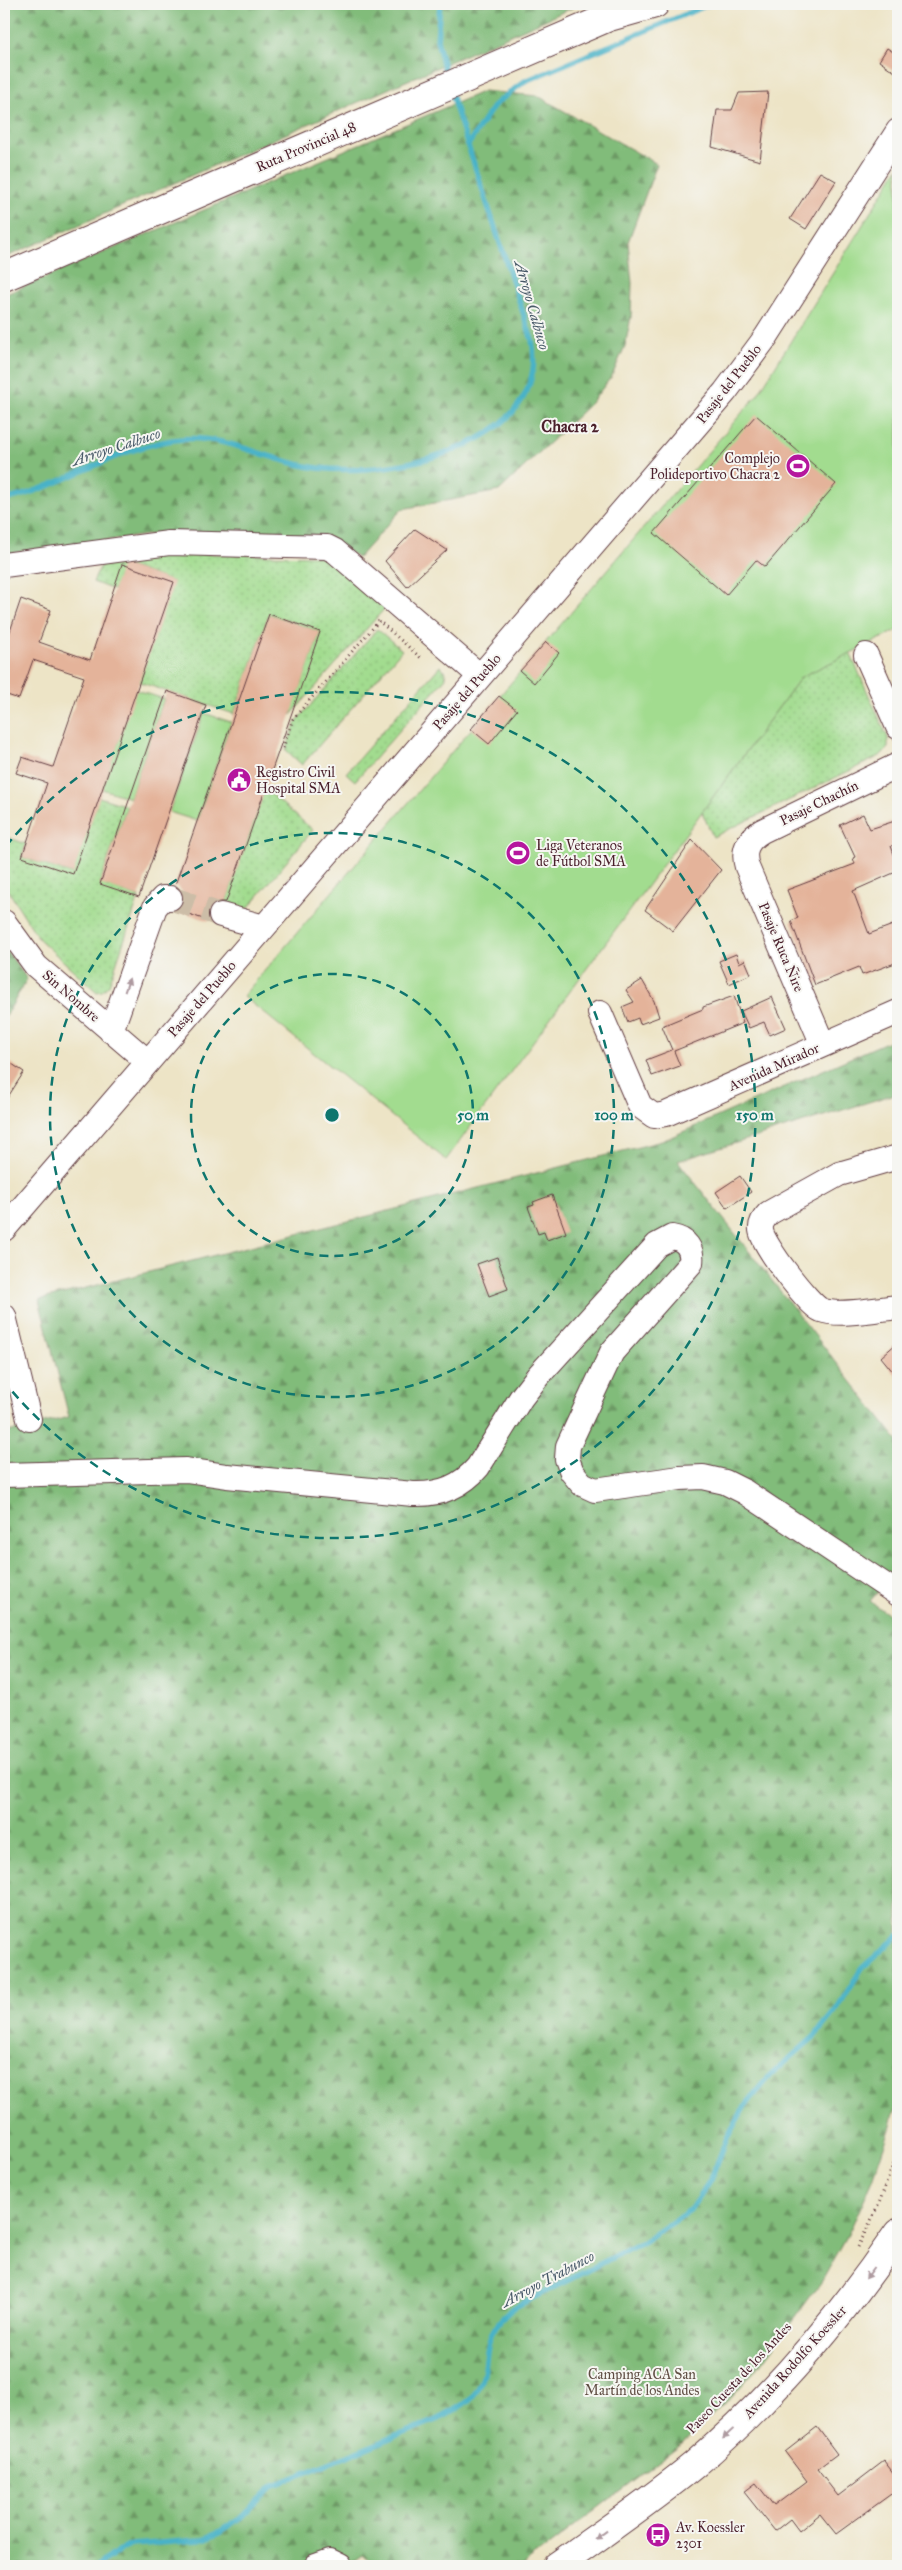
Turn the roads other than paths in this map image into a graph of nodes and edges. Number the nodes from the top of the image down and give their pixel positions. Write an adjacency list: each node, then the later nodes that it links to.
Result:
1 (655, 4): 2 (main road, Ruta Provincial 48)
2 (619, 10): 4 (main road, Ruta Provincial 48)
3 (898, 131): 7 (street, Pasaje del Pueblo)
4 (4, 277)
5 (4, 565): 7 (street)
6 (866, 655): 8 (street)
7 (480, 676): 14 (street, Pasaje del Pueblo)
8 (898, 727)
9 (898, 765): 10 (street, Pasaje Chachín)
10 (746, 847): 18 (street, Pasaje Ruca Ñire)
11 (170, 898): 17 (street, one-way to 11)
12 (221, 915): 14 (street)
13 (4, 922): 17 (street, Sin Nombre)
14 (264, 927): 19 (street, Pasaje del Pueblo)
15 (898, 1012): 18 (street, Avenida Mirador)
16 (600, 1013): 18 (street, Avenida Mirador)
17 (111, 1031): 19 (street, Sin Nombre)
18 (823, 1045)
19 (148, 1062): 21 (street, Pasaje del Pueblo)
20 (898, 1157): 22 (street)
21 (4, 1229)
22 (898, 1307)
23 (4, 1316): 24 (street)
24 (29, 1418)
25 (4, 1475): 26 (street)
26 (898, 1594)
27 (898, 2233): 31 (main road, Avenida Rodolfo Koessler, one-way to 31)
28 (898, 2265): 32 (main road, Avenida Rodolfo Koessler)
29 (316, 2566): 30 (street)
30 (340, 2566)
31 (557, 2566)
32 (588, 2566)

